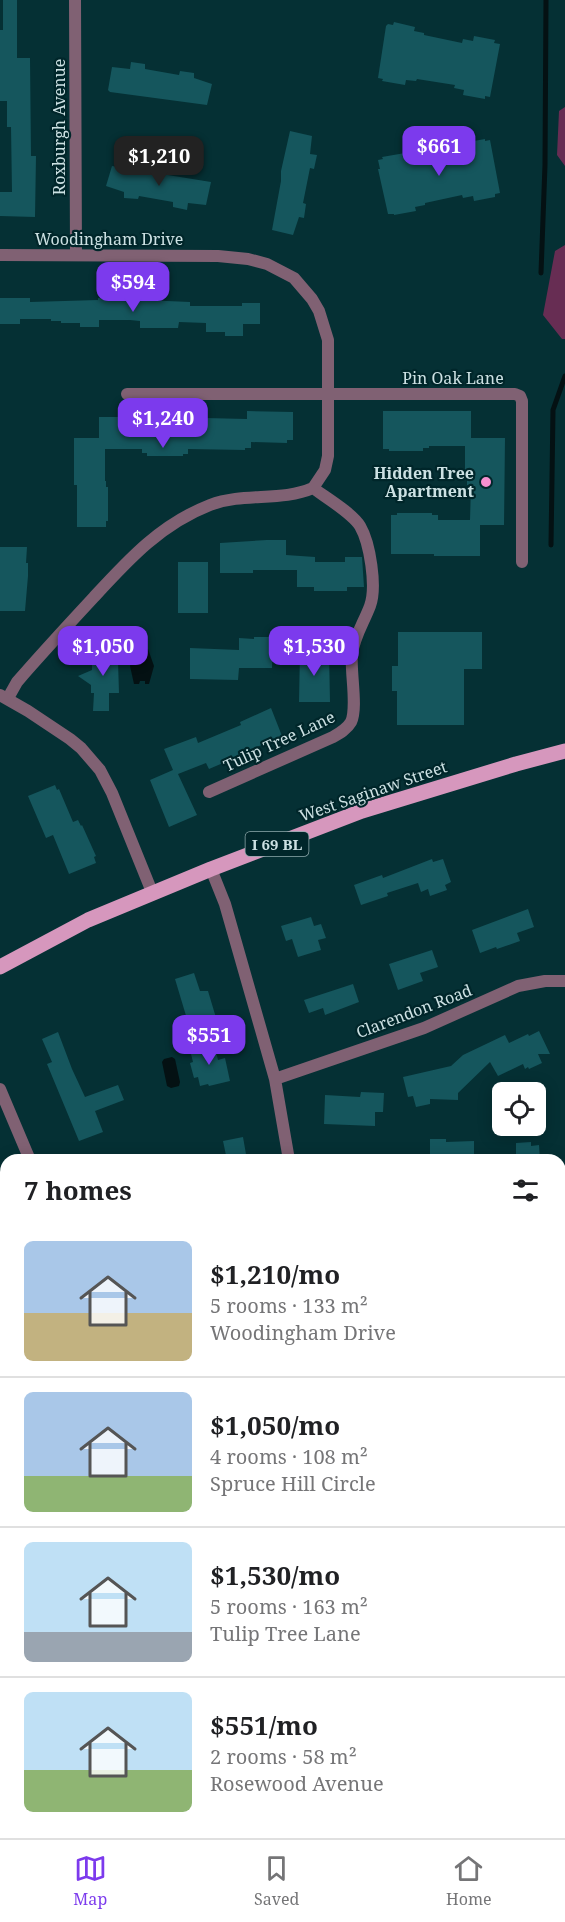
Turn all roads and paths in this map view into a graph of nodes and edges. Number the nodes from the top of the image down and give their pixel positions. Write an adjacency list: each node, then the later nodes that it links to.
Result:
1 (75, 0): 3 (street, Roxburgh Avenue)
2 (0, 255): 3 (street, Woodingham Drive)
3 (76, 255): 5 (street, Woodingham Drive)
4 (127, 394): 5 (street)
5 (328, 395): 6 (street, Woodingham Drive); 7 (street, Pin Oak Lane)
6 (313, 488): 8 (street); 10 (street, Tulip Tree Lane)
7 (522, 562)
8 (4, 697): 12 (street)
9 (565, 751): 11 (main road, West Saginaw Street / I 69 BL)
10 (209, 792)
11 (211, 868): 12 (main road, West Saginaw Street / I 69 BL); 15 (street)
12 (152, 892): 13 (main road, West Saginaw Street / I 69 BL)
13 (0, 967)
14 (565, 981): 15 (street, Clarendon Road)
15 (275, 1079): 18 (street)
16 (0, 1089): 17 (street)
17 (27, 1154)
18 (288, 1154)

